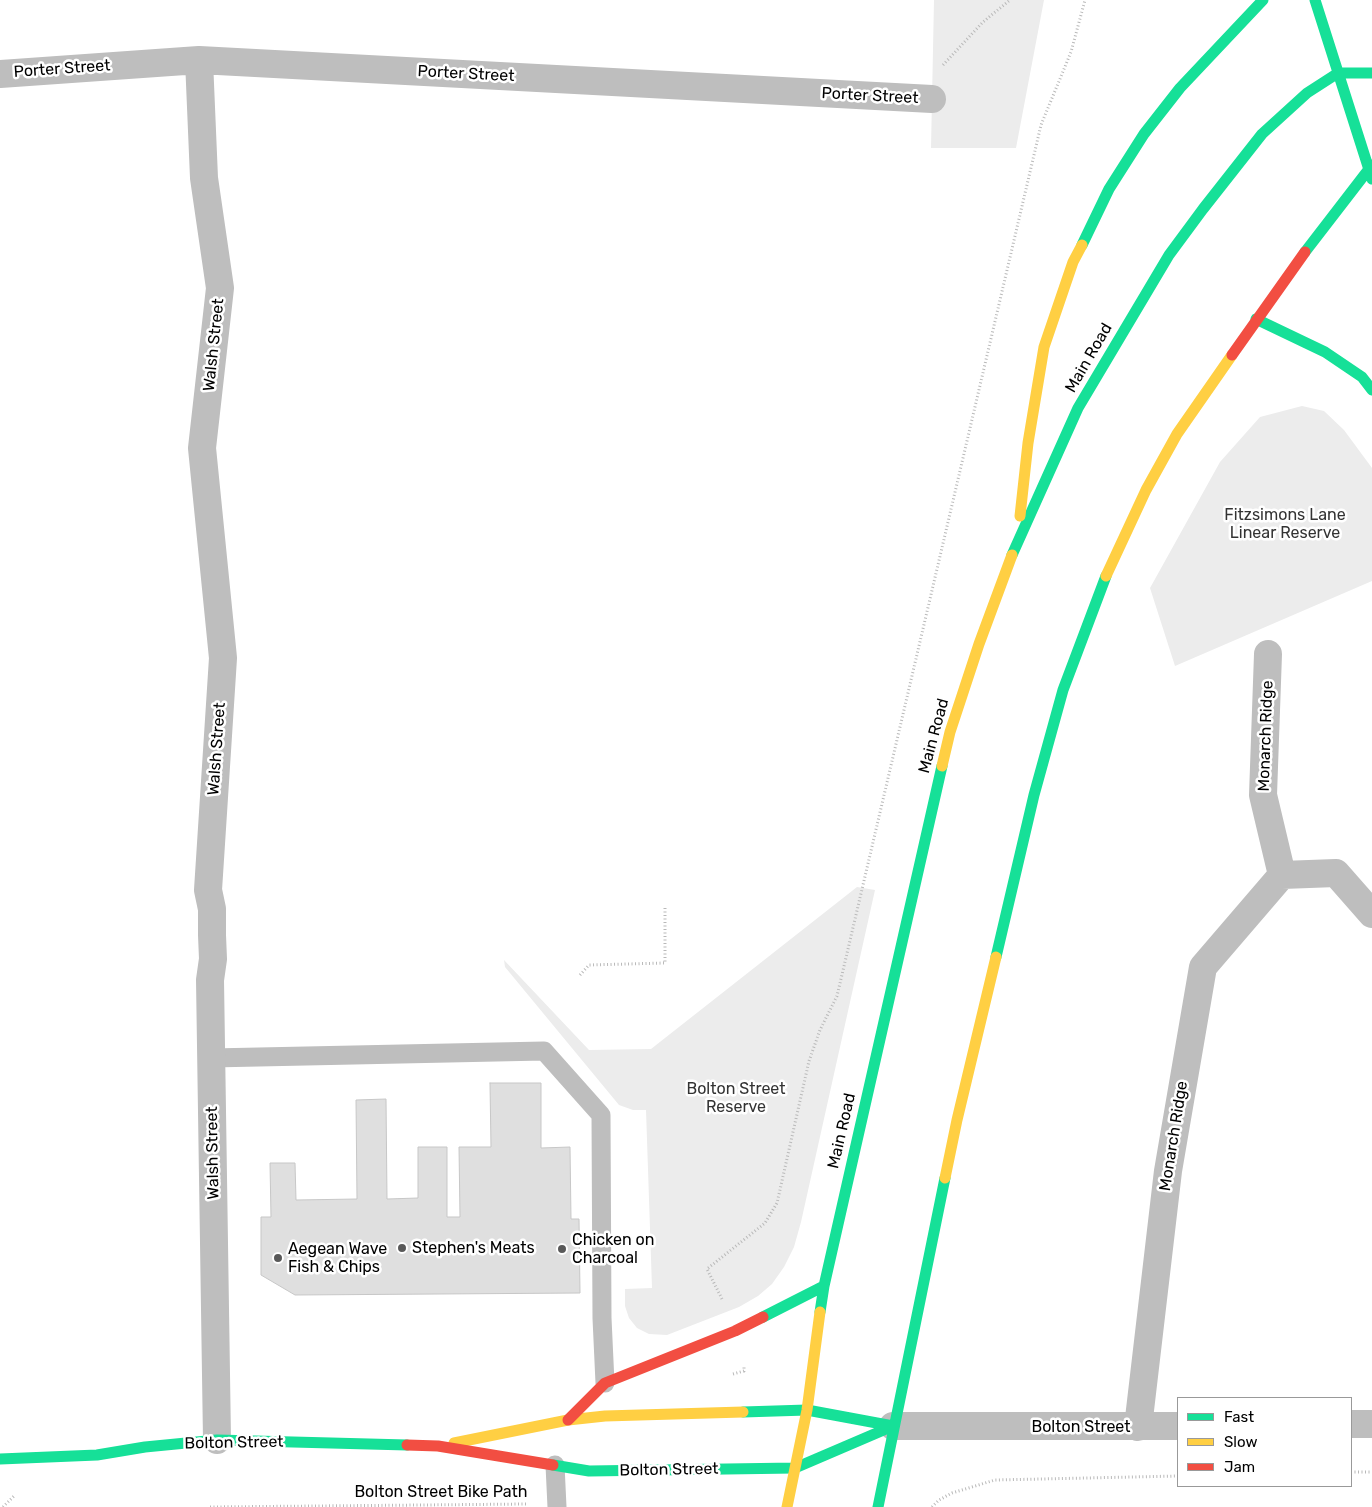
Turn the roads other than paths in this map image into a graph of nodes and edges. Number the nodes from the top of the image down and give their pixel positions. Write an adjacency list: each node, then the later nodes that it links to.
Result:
1 (1263, 0): 11 (main road)
2 (1315, 0): 4 (main road)
3 (199, 60): 6 (street, Porter Street); 7 (street, Porter Street); 15 (street, Walsh Street)
4 (1338, 73): 5 (main road); 8 (main road); 11 (main road, Main Road)
5 (1372, 73)
6 (0, 74)
7 (932, 99)
8 (1371, 171): 9 (main road)
9 (1256, 319): 10 (main road); 22 (main road)
10 (1372, 390)
11 (1018, 540): 16 (main road, Main Road)
12 (1268, 654): 13 (street, Monarch Ridge)
13 (1282, 875): 14 (street); 24 (street, Monarch Ridge)
14 (1372, 914)
15 (212, 1058): 17 (lane); 25 (street, Walsh Street)
16 (824, 1286): 17 (main road); 18 (main road, Main Road)
17 (605, 1382): 19 (main road)
18 (807, 1410): 19 (main road, Bolton Street); 22 (main road, Bolton Street); 29 (main road, Main Road)
19 (568, 1420): 26 (main road, Bolton Street)
20 (1352, 1424): 21 (street)
21 (1372, 1424)
22 (893, 1426): 24 (street, Bolton Street); 29 (main road, Bolton Street); 32 (main road)
23 (1177, 1426): 24 (street, Bolton Street)
24 (1138, 1427)
25 (217, 1440): 26 (main road, Bolton Street); 27 (main road, Bolton Street)
26 (438, 1446): 28 (main road, Bolton Street)
27 (0, 1459)
28 (555, 1465): 29 (main road, Bolton Street); 30 (lane)
29 (796, 1468): 31 (main road, Main Road)
30 (557, 1506)
31 (788, 1507)
32 (878, 1507)

